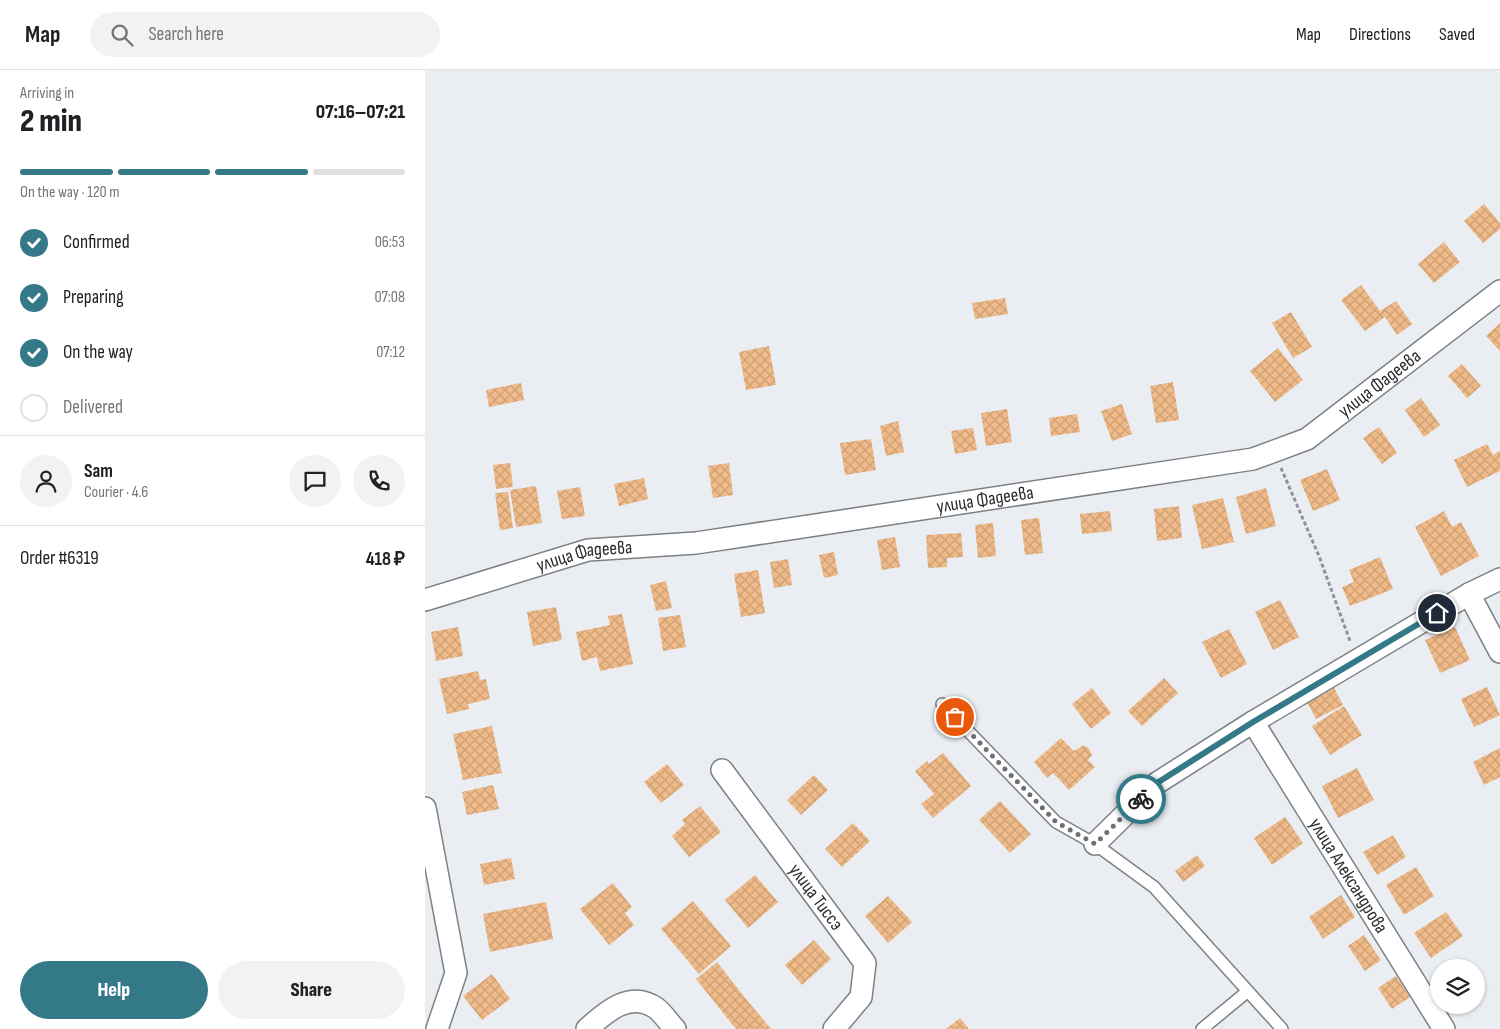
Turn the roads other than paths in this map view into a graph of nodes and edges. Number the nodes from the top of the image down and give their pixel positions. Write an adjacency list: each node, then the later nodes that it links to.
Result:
1 (1500, 291): 4 (street, улица Фадеева)
2 (1500, 579): 3 (street)
3 (1469, 594): 5 (street); 7 (street)
4 (425, 600)
5 (1500, 652)
6 (942, 704): 10 (lane)
7 (1253, 722): 10 (street); 18 (street, улица Александрова)
8 (722, 770): 15 (street, улица Тиссэ)
9 (425, 808): 12 (street)
10 (1095, 844): 11 (lane)
11 (1248, 991): 16 (lane); 17 (lane)
12 (437, 1029)
13 (587, 1029): 14 (street)
14 (675, 1029)
15 (834, 1029)
16 (1202, 1029)
17 (1282, 1029)
18 (1444, 1029)

